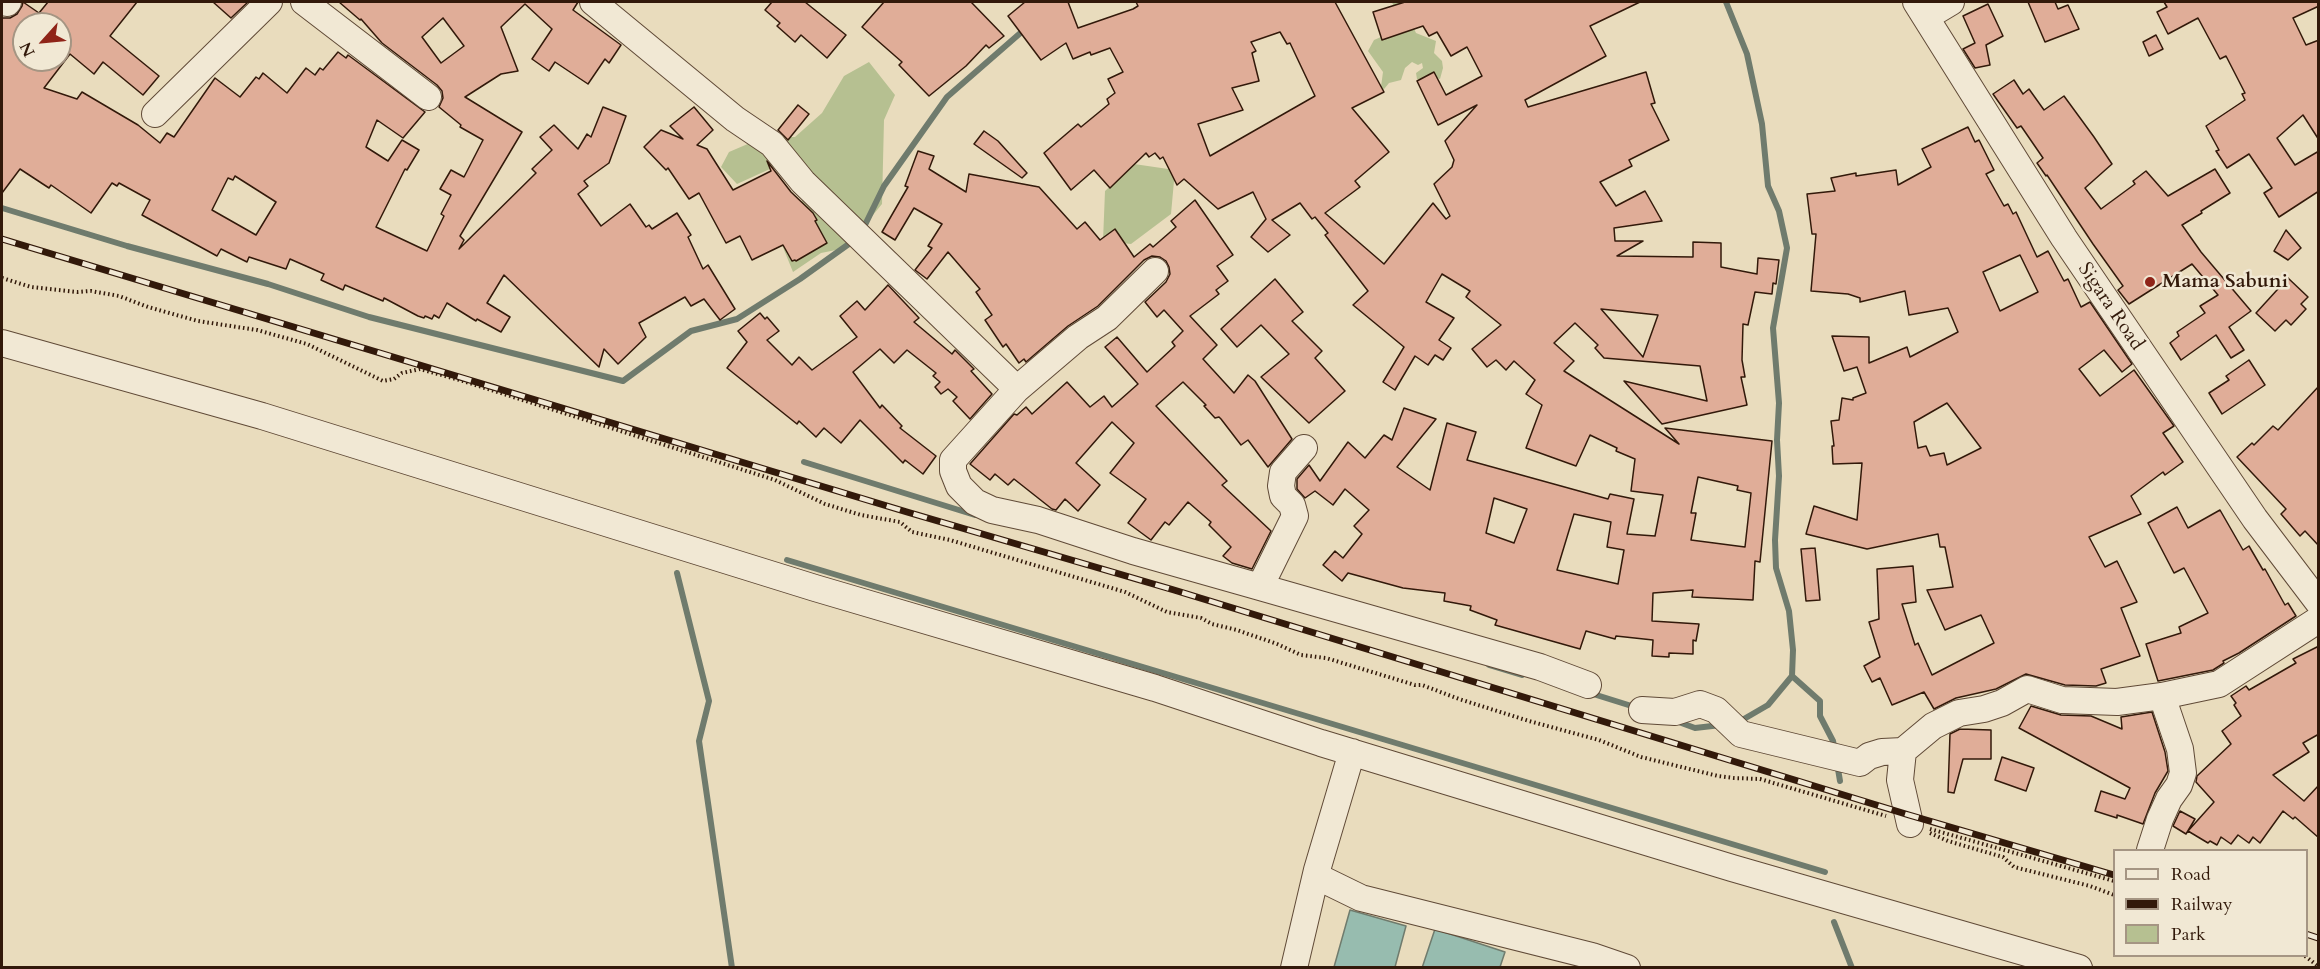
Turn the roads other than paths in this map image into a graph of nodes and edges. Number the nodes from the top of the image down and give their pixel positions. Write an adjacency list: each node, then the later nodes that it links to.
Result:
1 (269, 2): 7 (street)
2 (304, 2): 6 (street)
3 (593, 2): 12 (street)
4 (1951, 2): 5 (street)
5 (1921, 9): 15 (street, Sigara Road)
6 (429, 97)
7 (155, 114)
8 (1155, 271): 12 (street)
9 (2, 342): 10 (street)
10 (60, 360): 11 (street); 21 (street)
11 (2, 362)
12 (1017, 389): 14 (street)
13 (1304, 448): 14 (street)
14 (1260, 587): 17 (street)
15 (2319, 602)
16 (2319, 620): 18 (street)
17 (1588, 685)
18 (2162, 696): 20 (street); 23 (street)
19 (1642, 710): 20 (street)
20 (1903, 751): 22 (street)
21 (1352, 752): 24 (street); 27 (street)
22 (1911, 824)
23 (2151, 849)
24 (1317, 870): 25 (street); 26 (street)
25 (1294, 968)
26 (1627, 968)
27 (2079, 968)

